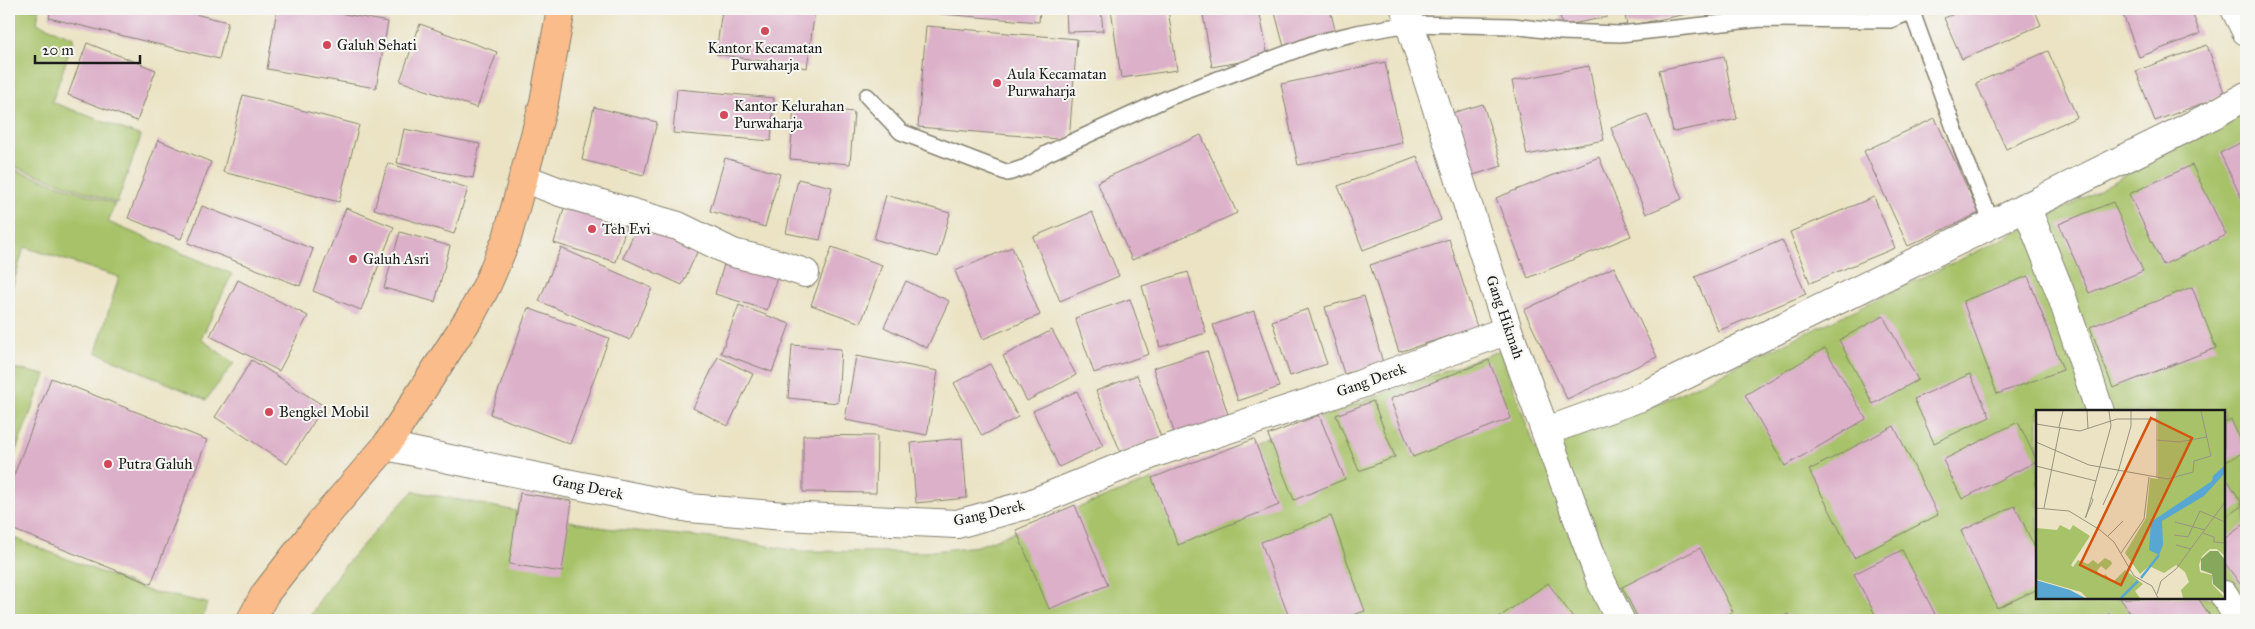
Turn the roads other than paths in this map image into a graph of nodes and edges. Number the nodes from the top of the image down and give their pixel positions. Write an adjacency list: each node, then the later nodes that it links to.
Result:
1 (561, 9): 8 (highway)
2 (2235, 9): 5 (street)
3 (1915, 10): 4 (lane); 10 (lane)
4 (1407, 16): 6 (lane); 12 (street, Gang Hikmah)
5 (2246, 31)
6 (867, 96)
7 (2246, 96): 9 (street)
8 (523, 178): 11 (street); 15 (highway)
9 (2026, 206): 10 (street); 13 (street)
10 (1992, 223): 14 (street)
11 (805, 273)
12 (1508, 330): 14 (street, Gang Hikmah); 15 (street, Gang Derek)
13 (2099, 410)
14 (1547, 432): 18 (street, Gang Hikmah)
15 (386, 446): 17 (highway)
16 (2225, 597): 19 (street)
17 (251, 620)
18 (1620, 620)
19 (2240, 620)

